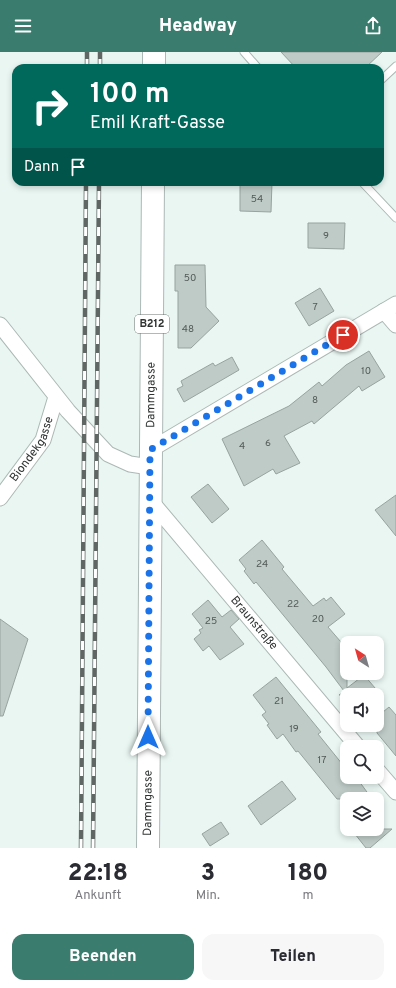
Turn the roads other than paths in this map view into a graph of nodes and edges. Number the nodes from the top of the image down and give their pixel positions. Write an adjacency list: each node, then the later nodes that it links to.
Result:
1 (154, 52): 3 (main road)
2 (244, 52): 4 (lane)
3 (154, 64)
4 (254, 64)
5 (396, 66): 6 (lane)
6 (384, 77)
7 (153, 186): 14 (main road, Dammgasse / B212)
8 (366, 186): 9 (lane)
9 (396, 218)
10 (390, 307): 12 (street); 14 (street)
11 (0, 325): 13 (street, Biondekgasse)
12 (396, 325)
13 (56, 397): 14 (street, Biondekgasse); 15 (street, Biondekgasse)
14 (150, 458): 16 (main road, Dammgasse / B212)
15 (0, 498)
16 (150, 500): 17 (street, Braunstraße); 20 (main road, Dammgasse / B212)
17 (352, 740)
18 (384, 778): 19 (street)
19 (396, 792)
20 (148, 848)

